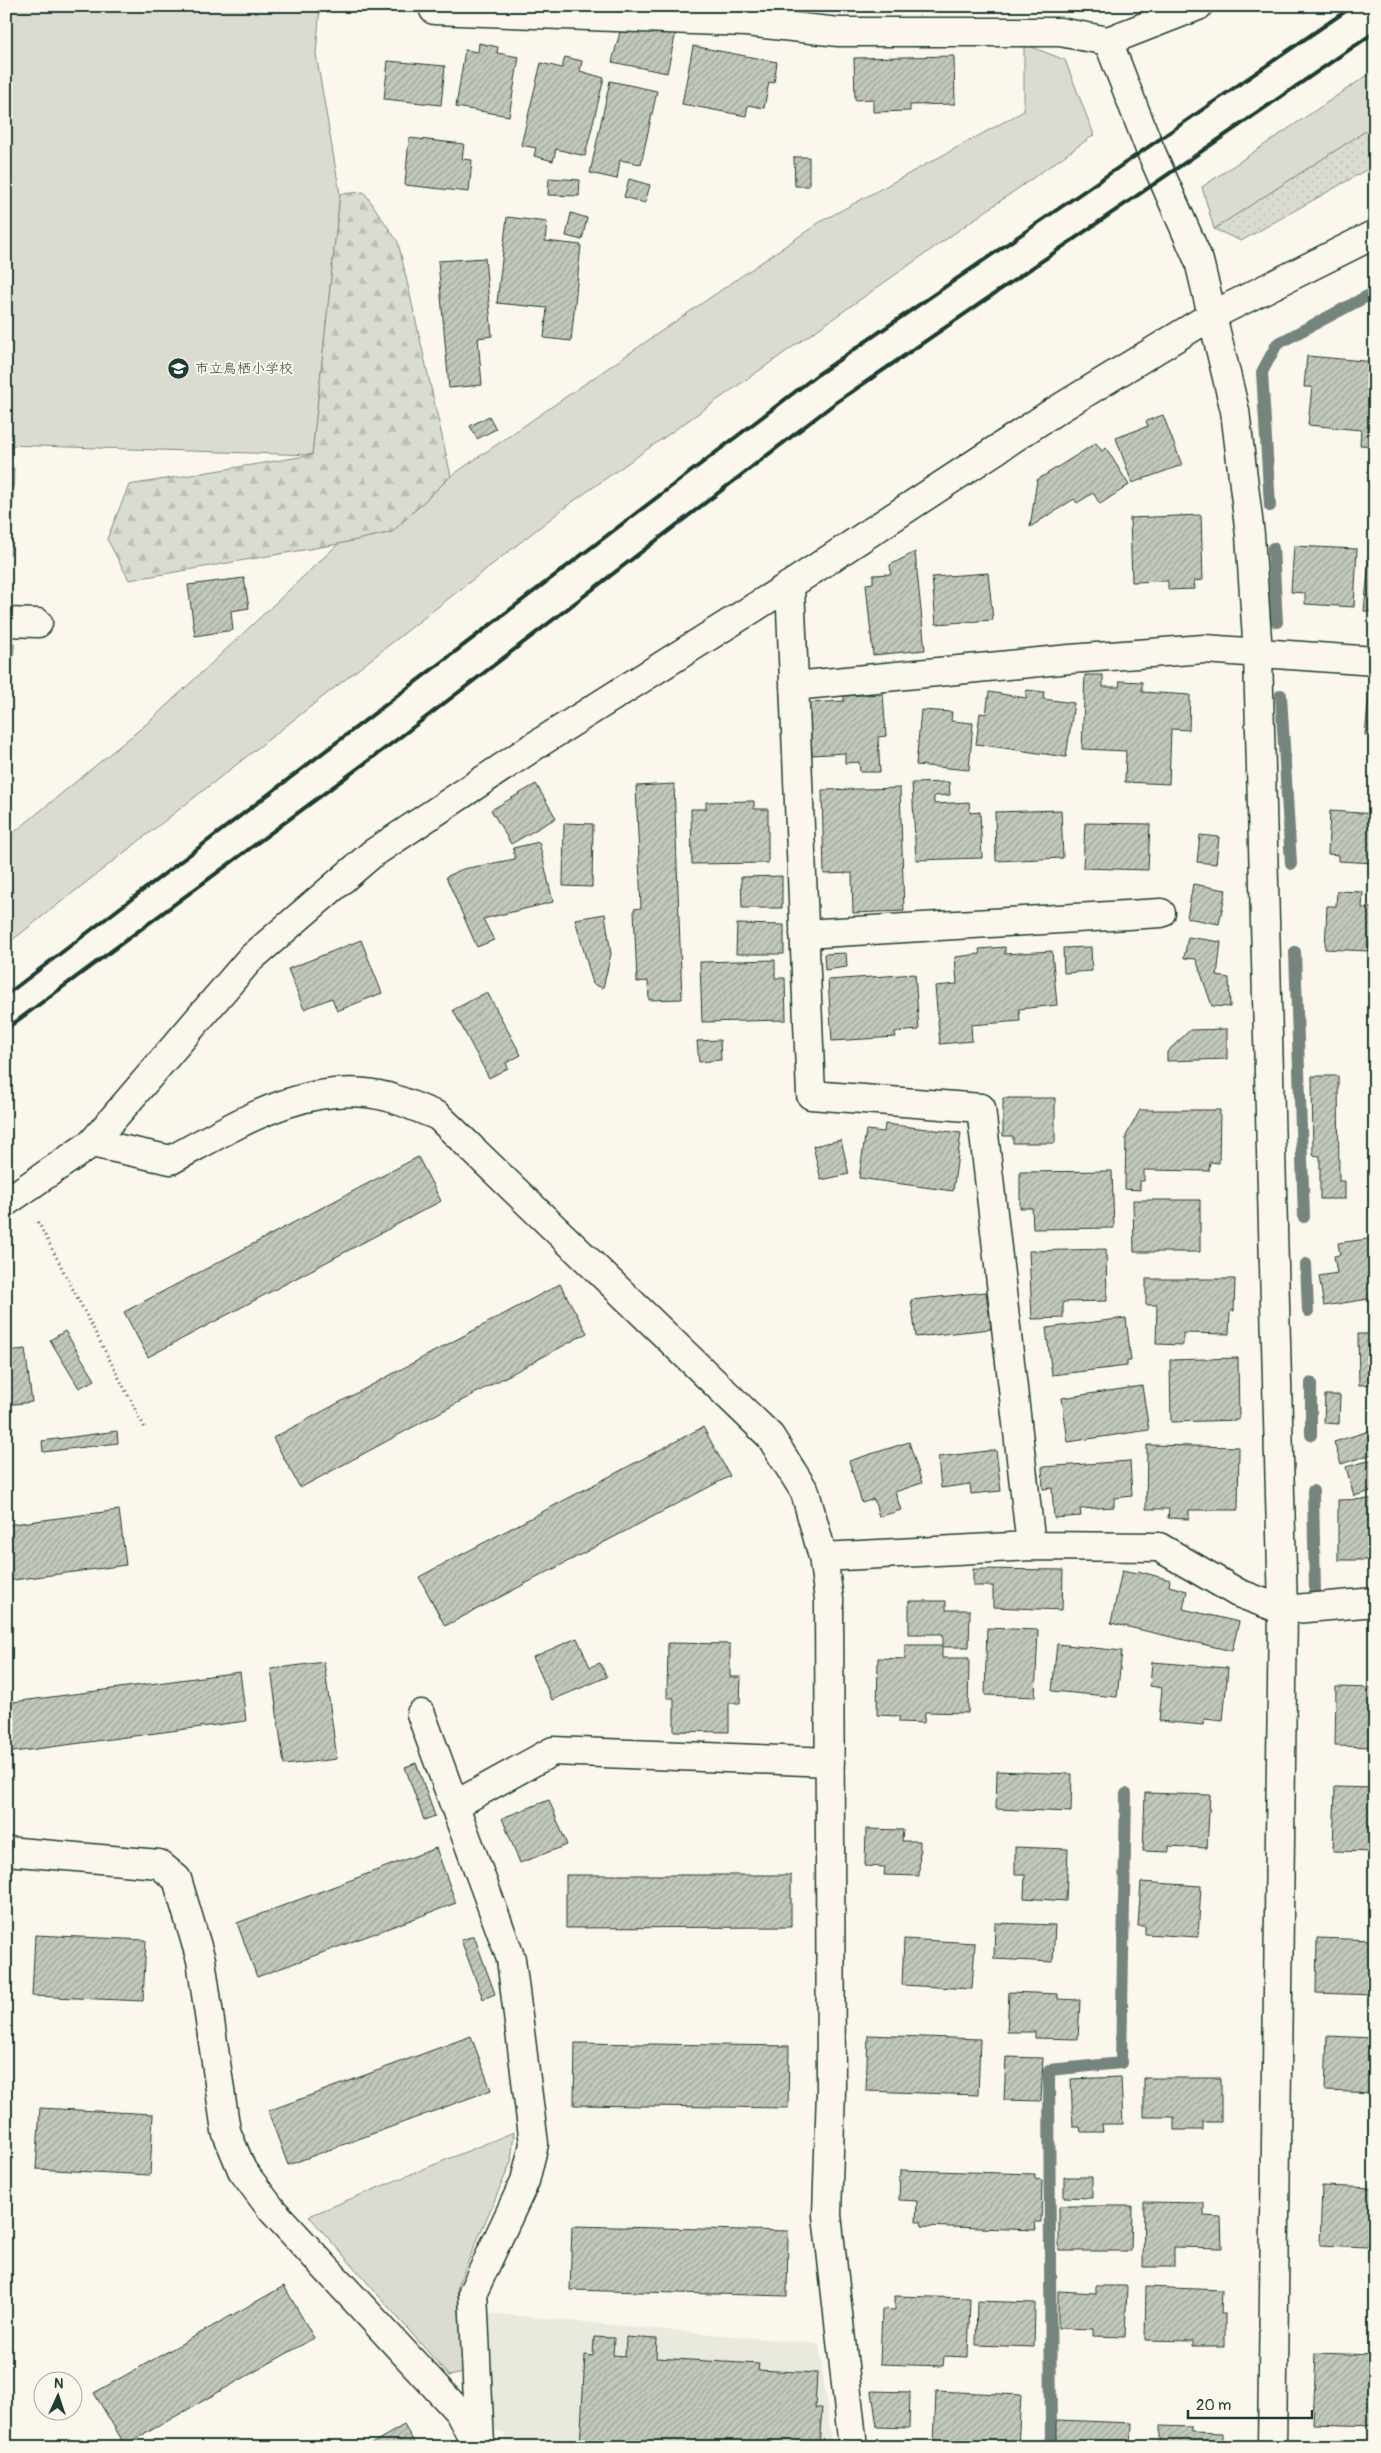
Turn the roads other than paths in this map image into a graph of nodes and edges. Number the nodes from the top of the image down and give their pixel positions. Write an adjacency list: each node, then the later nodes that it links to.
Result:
1 (1198, 6): 4 (street)
2 (434, 10): 3 (street)
3 (794, 16): 4 (street)
4 (1108, 41): 6 (street)
5 (1375, 234): 6 (street)
6 (1211, 316): 7 (street); 10 (street)
7 (790, 585): 12 (street); 15 (street)
8 (6, 622): 9 (street)
9 (38, 623)
10 (1258, 654): 11 (street); 12 (street); 20 (street)
11 (1375, 661)
12 (794, 686): 14 (street)
13 (1161, 913): 14 (street)
14 (804, 934): 17 (street)
15 (92, 1143): 16 (street); 18 (street)
16 (6, 1202)
17 (1031, 1546): 18 (street); 20 (street)
18 (823, 1557): 22 (street)
19 (1375, 1602): 20 (street)
20 (1283, 1610): 27 (street)
21 (421, 1714): 23 (street)
22 (830, 1762): 23 (street); 26 (street)
23 (455, 1805): 25 (street)
24 (6, 1851): 25 (street)
25 (478, 2447)
26 (853, 2447)
27 (1272, 2447)

